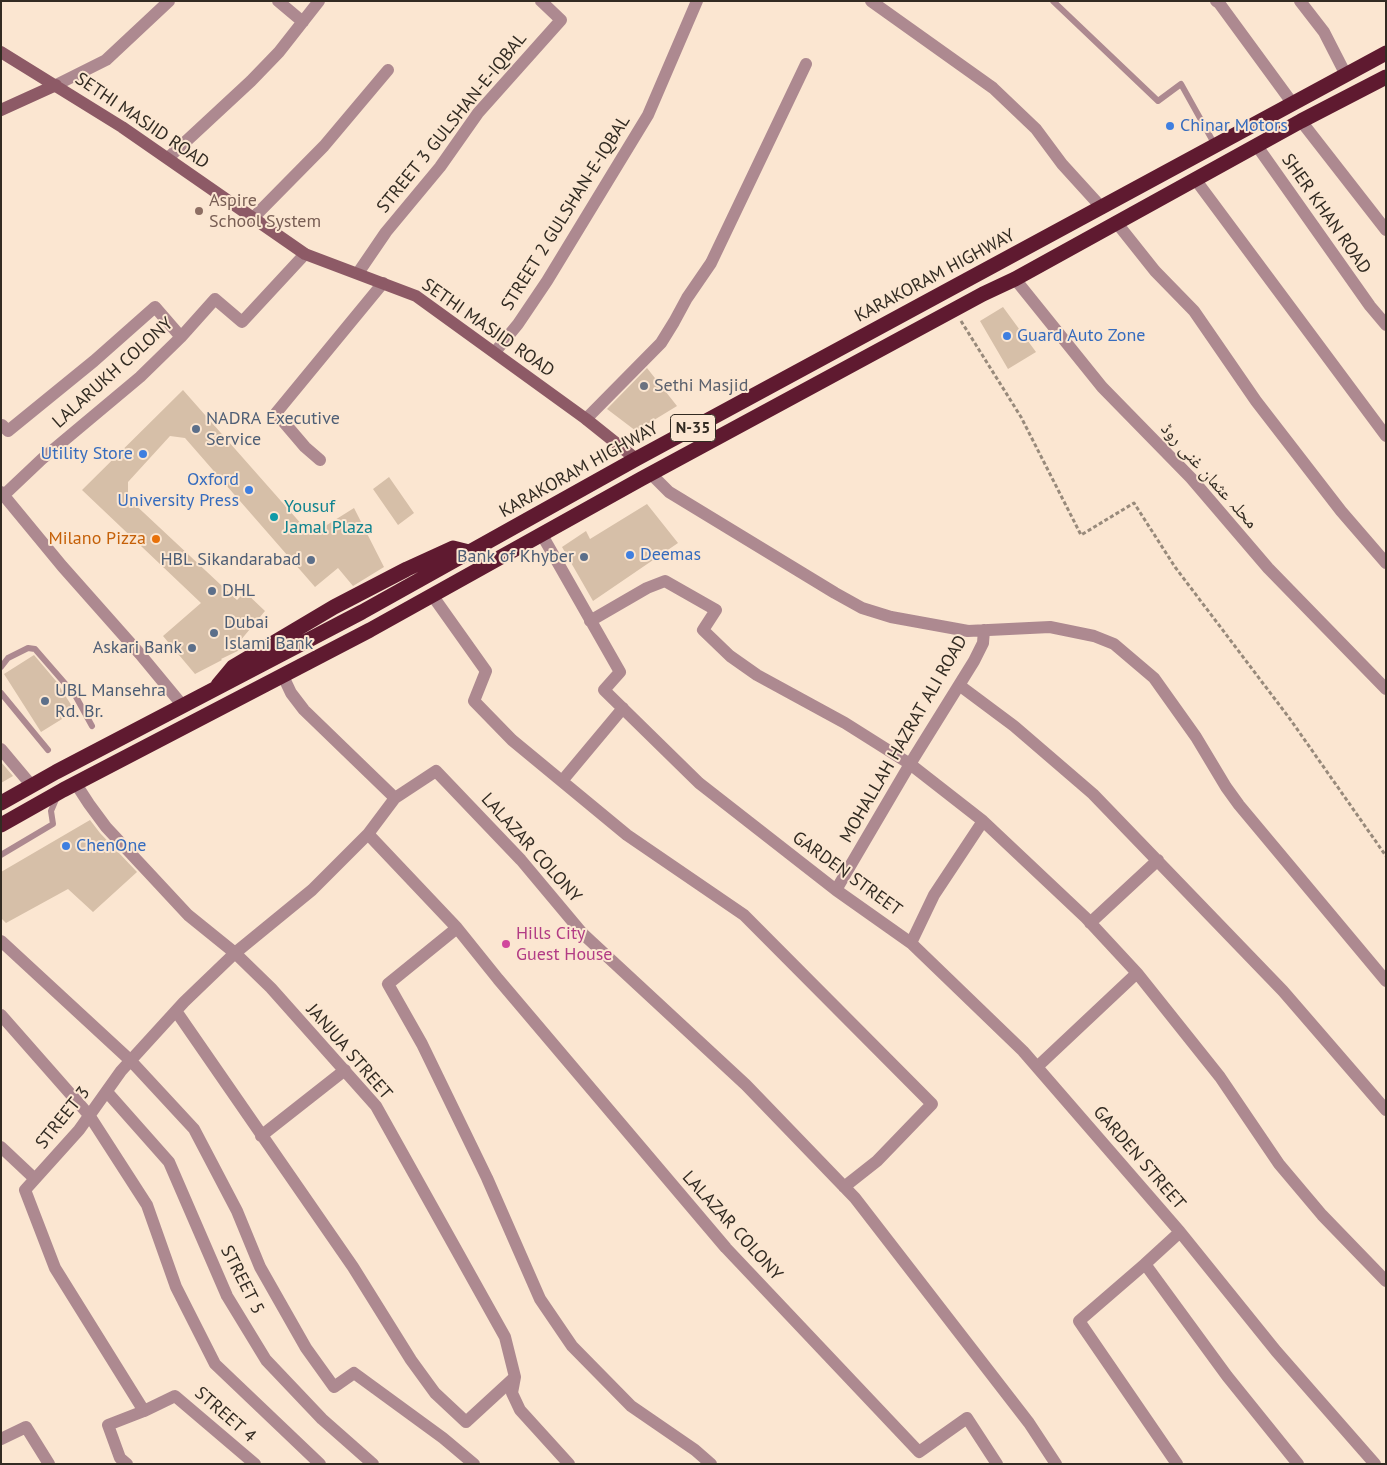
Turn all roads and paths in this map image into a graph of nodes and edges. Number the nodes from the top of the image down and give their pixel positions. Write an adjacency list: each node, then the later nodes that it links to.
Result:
1 (169, 1): 17 (street)
2 (278, 1): 10 (street)
3 (319, 1): 10 (street)
4 (541, 1): 30 (street, STREET 3 GULSHAN-E-IQBAL)
5 (697, 1): 36 (street, STREET 2 GULSHAN-E-IQBAL)
6 (870, 1): 25 (street)
7 (1053, 1): 21 (lane)
8 (1216, 1): 18 (street)
9 (1300, 1): 15 (street)
10 (302, 22): 23 (street)
11 (1, 52): 17 (street, SETHI MASJID ROAD)
12 (1386, 54): 15 (highway, KARAKORAM HIGHWAY / N-35)
13 (806, 64): 37 (street)
14 (388, 70): 26 (street)
15 (1346, 75): 18 (highway, KARAKORAM HIGHWAY / N-35)
16 (1386, 77): 20 (highway, N-35)
17 (56, 85): 19 (street); 23 (street, SETHI MASJID ROAD)
18 (1294, 104): 21 (highway, KARAKORAM HIGHWAY / N-35)
19 (1, 110)
20 (1301, 121): 22 (highway, N-35); 28 (street)
21 (1216, 146): 25 (highway, KARAKORAM HIGHWAY / N-35)
22 (1257, 146): 24 (highway, N-35); 34 (street, SHER KHAN ROAD)
23 (168, 158): 26 (street, SETHI MASJID ROAD)
24 (1195, 179): 27 (highway, N-35); 39 (street)
25 (1102, 208): 40 (highway, KARAKORAM HIGHWAY / N-35)
26 (253, 218): 29 (street, SETHI MASJID ROAD)
27 (1116, 222): 31 (highway, N-35); 46 (street)
28 (1386, 230)
29 (305, 254): 30 (street, SETHI MASJID ROAD); 35 (street, LALARUKH COLONY)
30 (358, 273): 32 (street, SETHI MASJID ROAD)
31 (1015, 279): 33 (highway, N-35); 55 (street, محلہ عثمان غنی روڈ)
32 (383, 283): 36 (street, SETHI MASJID ROAD); 41 (street)
33 (954, 310): 42 (highway, N-35); 73 (path)
34 (1386, 325)
35 (182, 337): 38 (street); 43 (street, LALARUKH COLONY)
36 (495, 352): 37 (street, SETHI MASJID ROAD)
37 (586, 419): 40 (street, SETHI MASJID ROAD)
38 (1, 426)
39 (1386, 436)
40 (636, 459): 45 (highway, KARAKORAM HIGHWAY / N-35)
41 (320, 460)
42 (651, 474): 44 (highway, N-35); 50 (street, MOHALLAH HAZRAT ALI ROAD)
43 (3, 493): 58 (street, LALARUKH COLONY)
44 (542, 535): 47 (highway, N-35); 49 (street, GARDEN STREET)
45 (470, 552): 48 (highway, KARAKORAM HIGHWAY / N-35); 56 (highway)
46 (1386, 563)
47 (432, 595): 51 (highway, N-35); 64 (street)
48 (351, 618): 51 (highway); 56 (highway, KARAKORAM HIGHWAY / N-35)
49 (590, 620): 59 (street, GARDEN STREET); 63 (street)
50 (984, 630): 54 (street, MOHALLAH HAZRAT ALI ROAD); 82 (street, MOHALLAH HAZRAT ALI ROAD)
51 (358, 636): 53 (highway, N-35)
52 (1, 667): 60 (lane)
53 (283, 676): 66 (highway, N-35); 67 (street)
54 (959, 685): 63 (street, MOHALLAH HAZRAT ALI ROAD); 74 (street)
55 (1386, 689)
56 (214, 690): 58 (highway, KARAKORAM HIGHWAY / N-35)
57 (1, 693): 62 (lane)
58 (183, 706): 65 (highway, KARAKORAM HIGHWAY / N-35)
59 (623, 708): 64 (street); 75 (street, GARDEN STREET)
60 (92, 726)
61 (1, 749): 65 (street)
62 (48, 750)
63 (910, 764): 69 (street); 75 (street, MOHALLAH HAZRAT ALI ROAD)
64 (562, 781): 94 (street)
65 (32, 786): 68 (highway, KARAKORAM HIGHWAY / N-35)
66 (70, 787): 70 (highway, N-35); 72 (lane); 80 (street, JANJUA STREET)
67 (396, 798): 71 (street, LALAZAR COLONY); 94 (street, LALAZAR COLONY)
68 (1, 803)
69 (983, 821): 76 (street); 79 (street)
70 (1, 825)
71 (368, 834): 77 (street, LALAZAR COLONY); 80 (street, STREET 3)
72 (1, 855)
73 (1386, 856)
74 (1158, 860): 76 (street); 89 (street)
75 (836, 890): 79 (street, GARDEN STREET)
76 (1090, 923): 81 (street)
77 (457, 928): 108 (street); 109 (street, LALAZAR COLONY)
78 (1, 941): 85 (street)
79 (911, 942): 86 (street, GARDEN STREET)
80 (234, 953): 83 (street, STREET 3); 87 (street, JANJUA STREET)
81 (1137, 973): 86 (street); 97 (street)
82 (1386, 981)
83 (176, 1011): 85 (street, STREET 3); 91 (street)
84 (1, 1015): 90 (street)
85 (131, 1061): 88 (street, STREET 3); 106 (street)
86 (1037, 1067): 95 (street, GARDEN STREET)
87 (344, 1070): 91 (street); 98 (street, JANJUA STREET)
88 (107, 1092): 90 (street, STREET 3); 105 (street, STREET 5)
89 (1386, 1110)
90 (89, 1115): 93 (street, STREET 3); 104 (street)
91 (262, 1136): 98 (street)
92 (1, 1147): 93 (street)
93 (35, 1179): 99 (street, STREET 3)
94 (844, 1187): 110 (street)
95 (1180, 1232): 96 (street, GARDEN STREET); 113 (street, GARDEN STREET)
96 (1145, 1264): 111 (street, GARDEN STREET); 112 (street)
97 (1386, 1282)
98 (515, 1376): 107 (street, JANJUA STREET)
99 (144, 1411): 102 (street); 103 (street, STREET 4)
100 (1, 1439): 101 (street)
101 (49, 1464)
102 (126, 1464)
103 (254, 1464)
104 (320, 1464)
105 (374, 1464)
106 (474, 1464)
107 (569, 1464)
108 (711, 1464)
109 (997, 1464)
110 (1056, 1464)
111 (1177, 1464)
112 (1298, 1464)
113 (1375, 1464)

